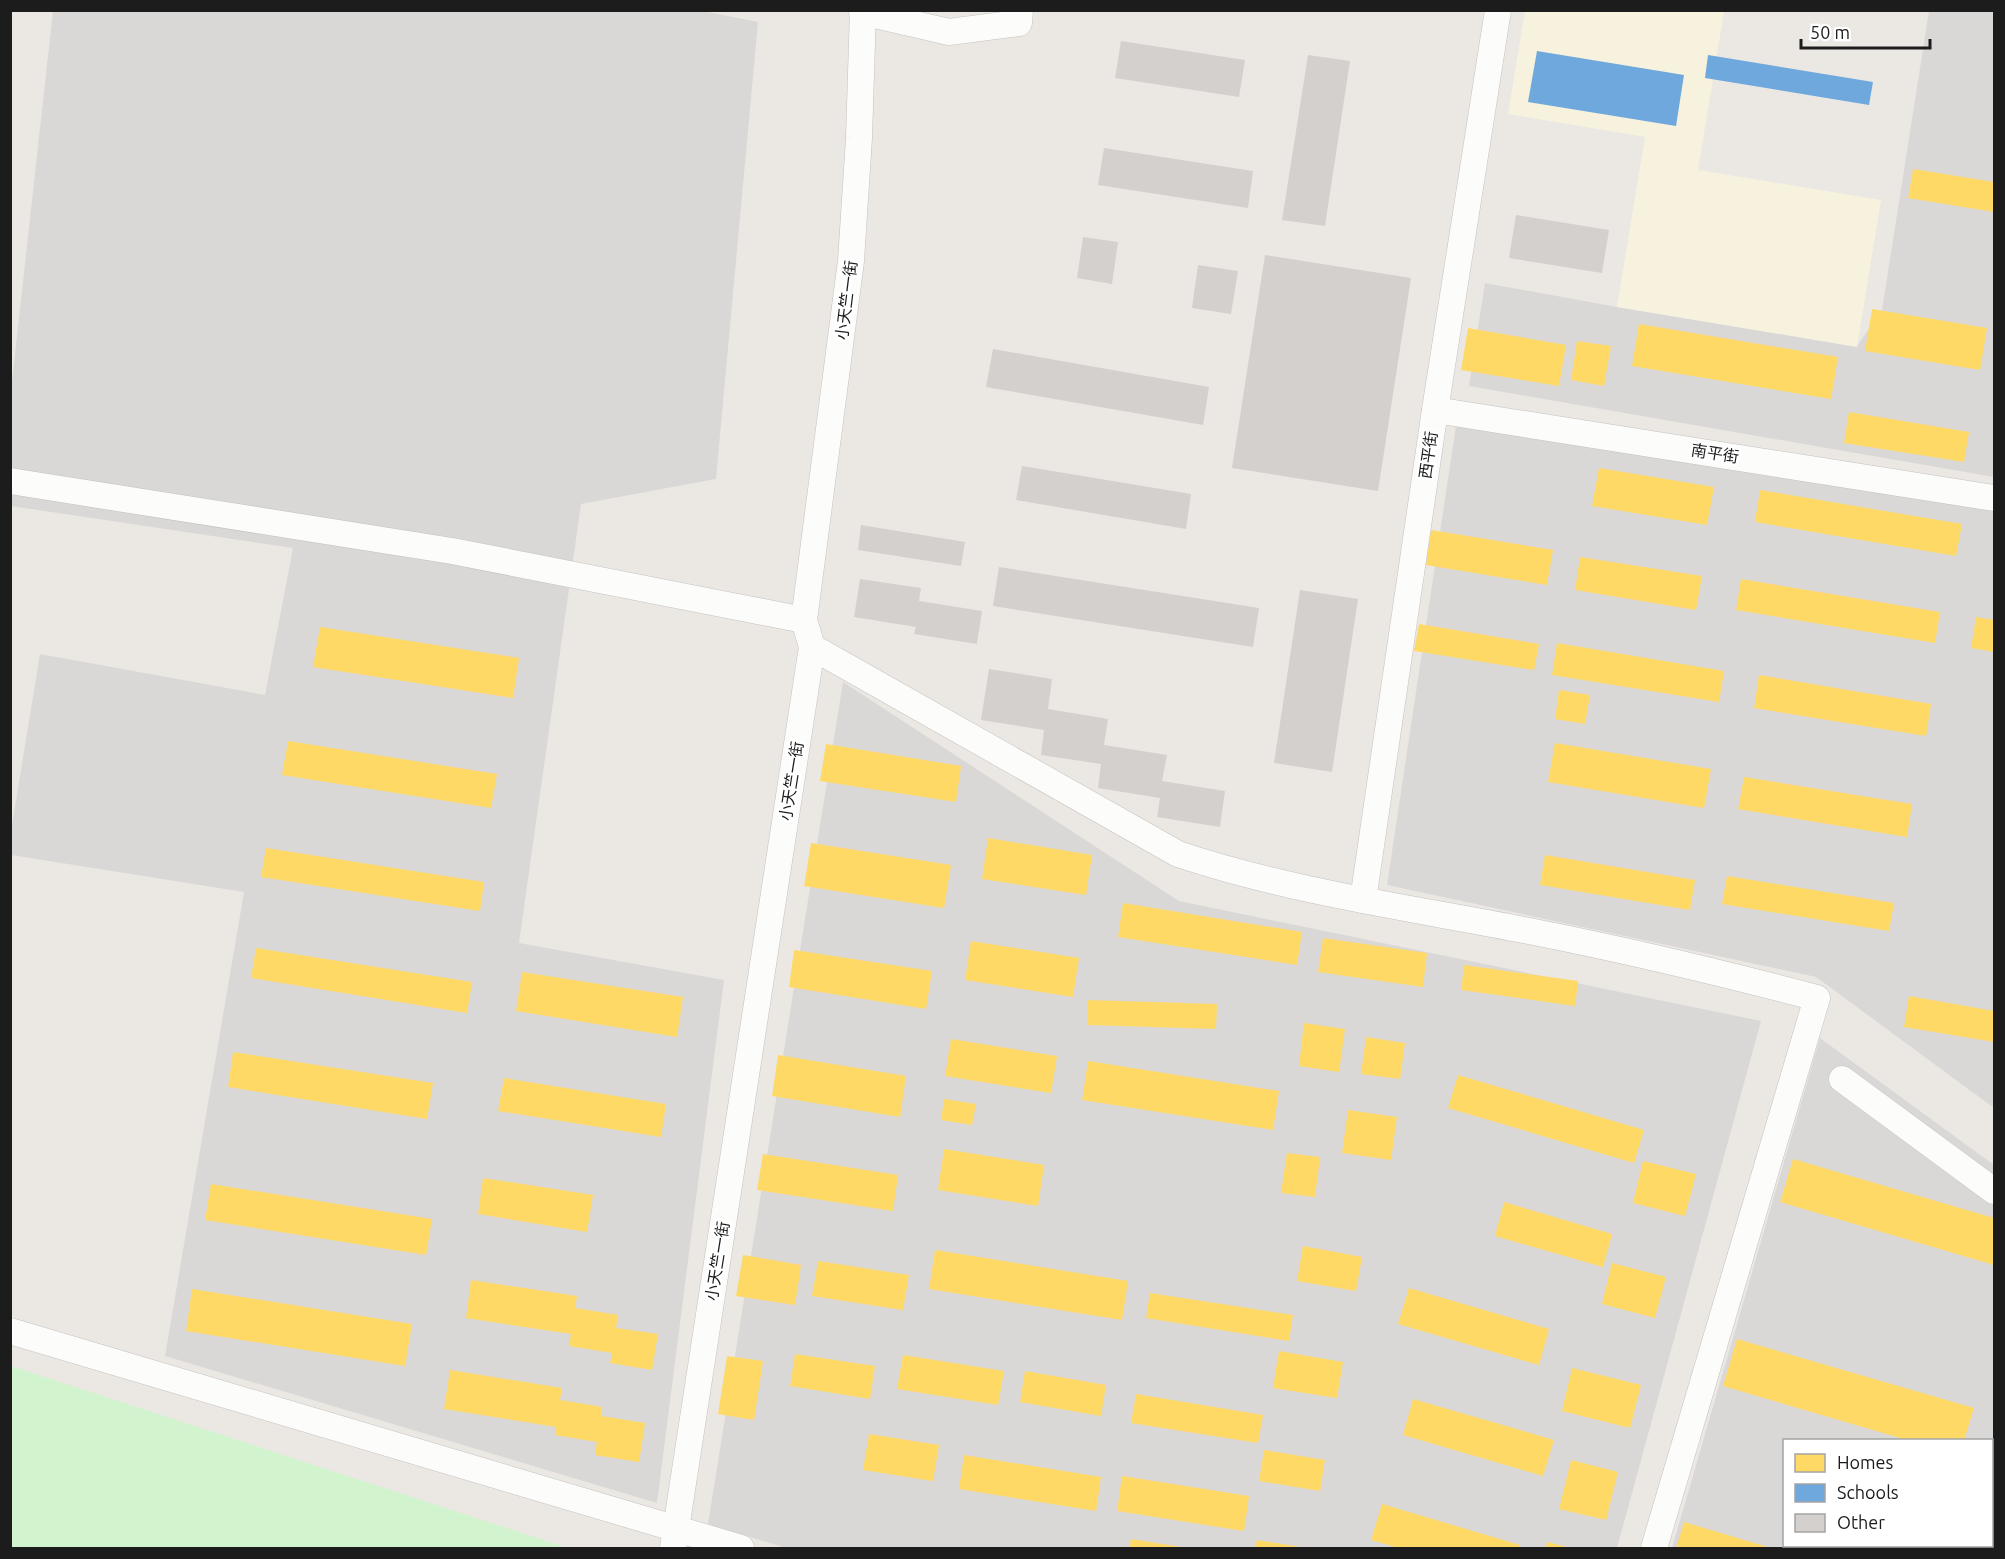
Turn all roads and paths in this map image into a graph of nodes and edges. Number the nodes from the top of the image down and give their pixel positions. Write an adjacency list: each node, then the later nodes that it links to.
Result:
1 (1020, 10): 3 (street)
2 (1498, 10): 4 (street, 西平街)
3 (862, 11): 7 (street, 小天竺一街)
4 (1435, 410): 6 (street, 南平街); 9 (street, 西平街)
5 (10, 481): 7 (street)
6 (1995, 498)
7 (804, 620): 8 (street, 小天竺一街)
8 (812, 647): 9 (street); 13 (street, 小天竺一街)
9 (1363, 900): 15 (street)
10 (1842, 1079): 11 (street)
11 (1995, 1191)
12 (10, 1331): 13 (street)
13 (674, 1539): 14 (street)
14 (741, 1548)
15 (1654, 1548)

